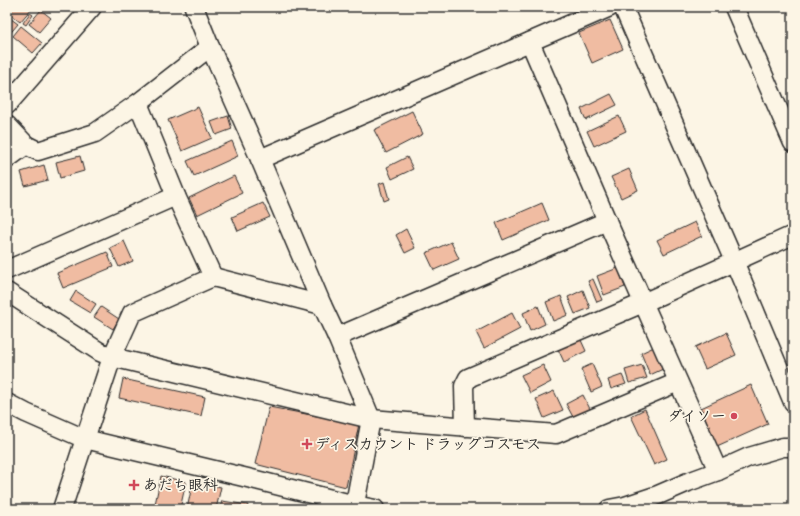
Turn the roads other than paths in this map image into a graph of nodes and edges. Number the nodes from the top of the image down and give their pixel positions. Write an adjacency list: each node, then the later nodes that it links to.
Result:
1 (92, 7): 9 (street)
2 (194, 7): 7 (street)
3 (610, 7): 6 (street)
4 (623, 7): 18 (street)
5 (734, 7): 11 (street)
6 (530, 42): 14 (street); 16 (street)
7 (210, 47): 8 (street); 14 (street)
8 (138, 103): 12 (street); 15 (street)
9 (7, 105)
10 (7, 125): 12 (street)
11 (793, 143)
12 (26, 145): 13 (street)
13 (7, 159)
14 (260, 159): 23 (street)
15 (176, 196): 19 (street); 20 (street)
16 (607, 221): 22 (street); 24 (street)
17 (793, 235): 18 (street)
18 (734, 261): 22 (street); 27 (street)
19 (7, 270)
20 (214, 277): 23 (street); 25 (street)
21 (7, 292): 25 (street)
22 (643, 303): 26 (street); 30 (street)
23 (322, 305): 24 (street)
24 (337, 337): 29 (street)
25 (112, 357): 29 (street); 31 (street)
26 (678, 382): 30 (street); 33 (street)
27 (793, 402)
28 (7, 403): 31 (street)
29 (371, 418): 30 (street); 34 (street)
30 (465, 427)
31 (84, 439): 34 (street); 35 (street)
32 (793, 447): 33 (street)
33 (718, 471): 37 (street)
34 (354, 507): 36 (street)
35 (62, 509)
36 (375, 509)
37 (609, 509)

